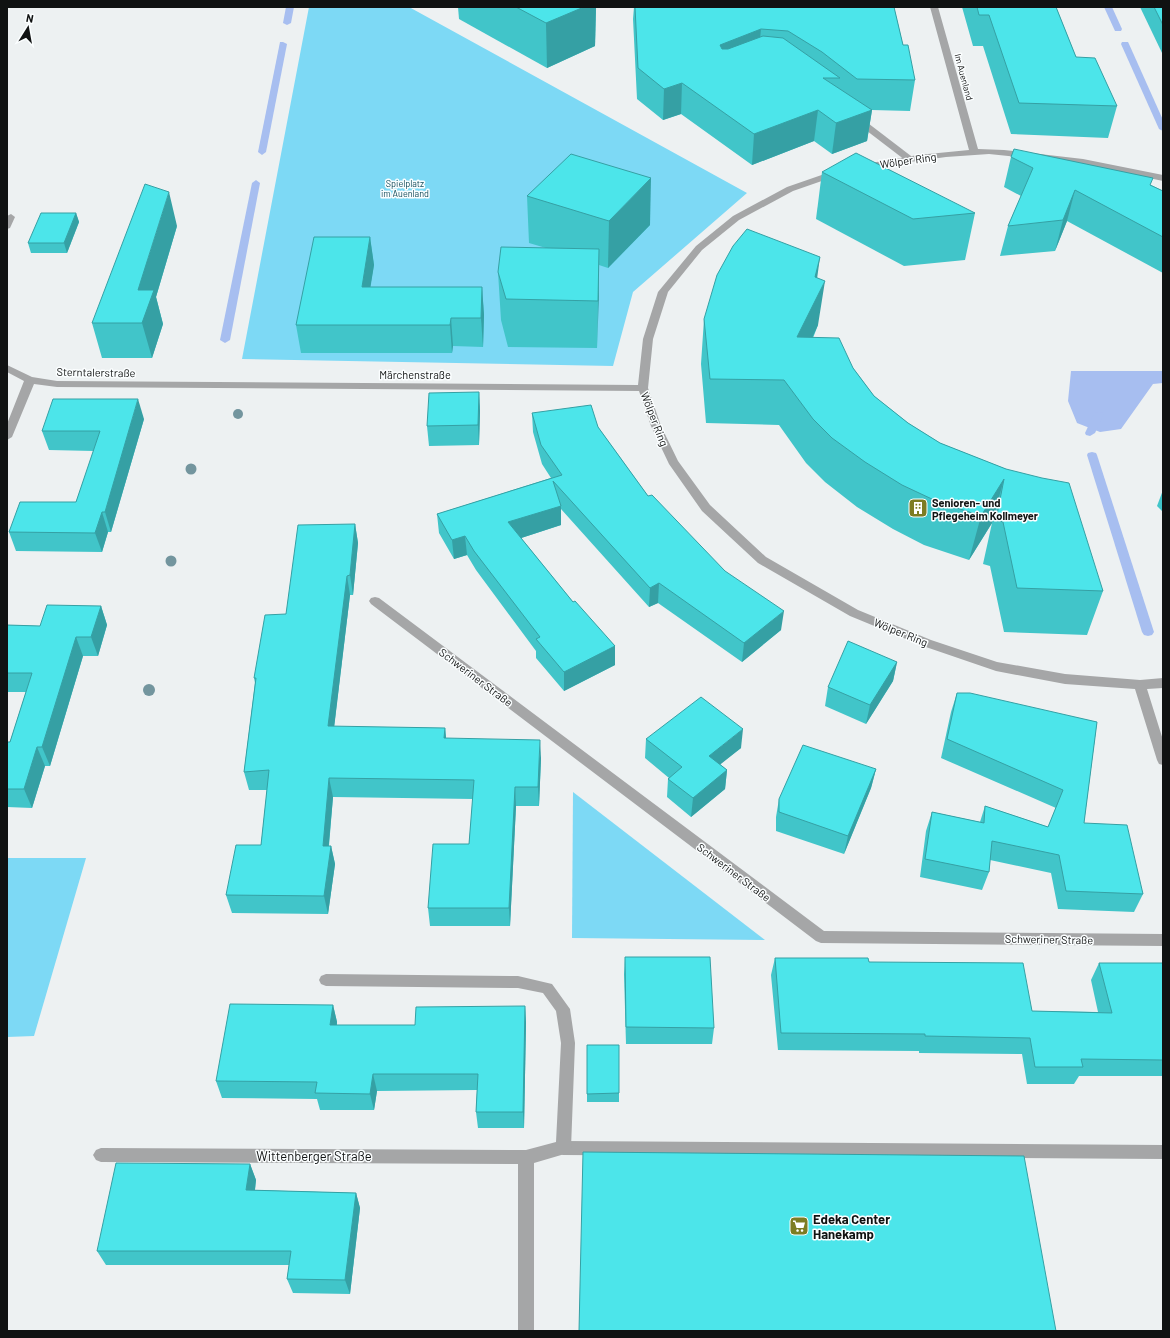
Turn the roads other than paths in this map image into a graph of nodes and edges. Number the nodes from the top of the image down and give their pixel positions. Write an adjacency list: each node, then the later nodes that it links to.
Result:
1 (934, 7): 3 (street, Im Auenland)
2 (852, 115): 4 (street)
3 (974, 152): 4 (street, Wölper Ring); 5 (street, Wölper Ring)
4 (908, 158): 11 (street, Wölper Ring)
5 (1163, 178)
6 (11, 217): 7 (street)
7 (7, 226)
8 (7, 368): 9 (street, Sterntalerstraße)
9 (30, 380): 10 (street, Sterntalerstraße); 12 (street)
10 (188, 385): 11 (street, Märchenstraße)
11 (643, 388): 15 (street, Wölper Ring)
12 (7, 437)
13 (375, 601): 17 (street, Schweriner Straße)
14 (1163, 683): 15 (street, Wölper Ring)
15 (1140, 684): 16 (street)
16 (1163, 760)
17 (1163, 940)
18 (326, 980): 19 (street)
19 (563, 1148): 20 (street, Wittenberger Straße); 22 (street, Wittenberger Straße)
20 (1163, 1152)
21 (101, 1155): 22 (street, Wittenberger Straße)
22 (526, 1157): 23 (street)
23 (526, 1331)

